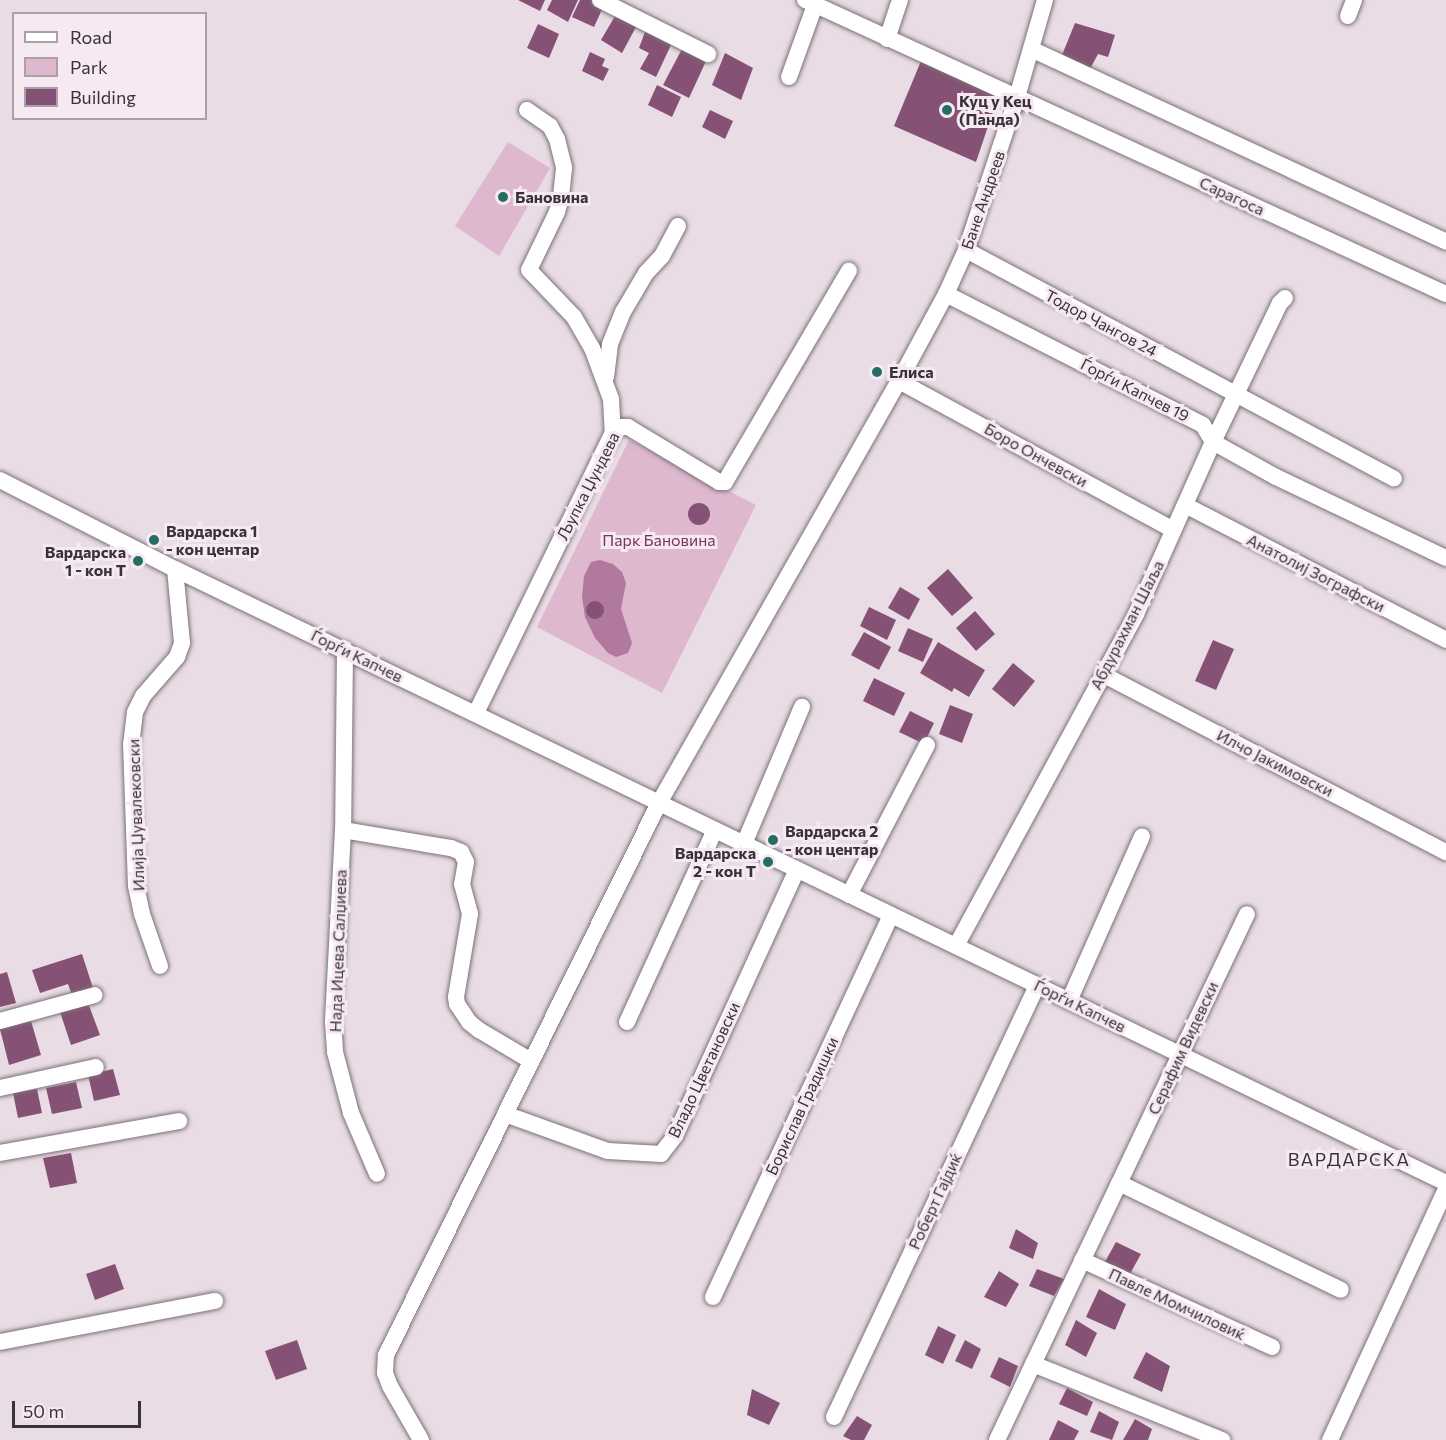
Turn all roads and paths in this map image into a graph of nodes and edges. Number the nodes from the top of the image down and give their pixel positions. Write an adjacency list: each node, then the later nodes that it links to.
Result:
1 (600, 0): 7 (street)
2 (900, 0): 5 (street)
3 (1045, 0): 6 (street, Бане Андреев)
4 (810, 3): 5 (street, Сарагоса); 8 (street)
5 (887, 39): 9 (street, Сарагоса)
6 (1031, 49): 9 (street, Бане Андреев); 12 (street)
7 (708, 54)
8 (789, 77)
9 (1017, 97): 13 (street, Бане Андреев); 16 (street, Сарагоса)
10 (527, 110): 19 (street)
11 (678, 226): 19 (street)
12 (1446, 242)
13 (966, 250): 15 (street, Бане Андреев); 20 (street, Тодор Чангов 24)
14 (849, 272): 21 (street, Љупка Џундева)
15 (946, 294): 18 (street); 22 (street, Ѓорѓи Капчев 19)
16 (1446, 294)
17 (1285, 298): 20 (street, Абдурахман Шаља)
18 (899, 381): 26 (street, Боро Ончевски); 35 (street)
19 (607, 387): 21 (street)
20 (1236, 395): 22 (street, Абдурахман Шаља); 23 (street, Тодор Чангов 24)
21 (613, 432): 33 (street, Љупка Џундева)
22 (1214, 442): 25 (street, Абдурахман Шаља); 27 (street, Ѓорѓи Капчев 19)
23 (1394, 479)
24 (0, 480): 28 (street, Ѓорѓи Капчев)
25 (1185, 505): 26 (street, Абдурахман Шаља); 29 (street, Анатолиј Зографски)
26 (1173, 530): 31 (street, Абдурахман Шаља)
27 (1446, 558)
28 (175, 569): 30 (street, Ѓорѓи Капчев); 46 (street, Илија Џувалековски)
29 (1446, 640)
30 (345, 650): 33 (street, Ѓорѓи Капчев); 36 (street, Нада Ицева Салџиева)
31 (1104, 675): 40 (street, Илчо Јакимовски); 45 (street, Абдурахман Шаља)
32 (801, 707): 39 (street)
33 (476, 713): 35 (street, Ѓорѓи Капчев)
34 (927, 745): 42 (street)
35 (659, 803): 37 (street, Ѓорѓи Капчев); 53 (street)
36 (343, 830): 53 (street); 59 (street, Нада Ицева Салџиева)
37 (715, 830): 39 (street, Ѓорѓи Капчев); 51 (street)
38 (1142, 836): 49 (street)
39 (744, 844): 41 (street, Ѓорѓи Капчев)
40 (1446, 852)
41 (797, 870): 42 (street, Ѓорѓи Капчев); 56 (street, Владо Цветановски)
42 (849, 895): 44 (street, Ѓорѓи Капчев)
43 (1247, 914): 52 (street, Серафим Видевски)
44 (891, 915): 45 (street, Ѓорѓи Капчев); 65 (street, Борислав Градишки)
45 (956, 946): 47 (street, Ѓорѓи Капчев)
46 (160, 966)
47 (1037, 986): 49 (street, Ѓорѓи Капчев); 70 (street, Роберт Гајдиќ)
48 (95, 995): 50 (street)
49 (1069, 1001): 52 (street, Ѓорѓи Капчев)
50 (0, 1021)
51 (627, 1022)
52 (1180, 1054): 60 (street, Серафим Видевски); 61 (street, Ѓорѓи Капчев)
53 (531, 1061): 56 (street)
54 (96, 1067): 55 (street)
55 (0, 1088)
56 (505, 1114): 71 (street)
57 (179, 1121): 58 (street)
58 (0, 1153)
59 (377, 1174)
60 (1119, 1183): 63 (street, Серафим Видевски); 64 (street)
61 (1446, 1183)
62 (1446, 1189): 74 (street)
63 (1082, 1260): 68 (street, Павле Момчиловиќ); 69 (street, Серафим Видевски)
64 (1341, 1290)
65 (713, 1297)
66 (215, 1301): 67 (street)
67 (0, 1342)
68 (1272, 1347)
69 (1033, 1364): 72 (street, Серафим Видевски); 73 (street)
70 (834, 1418)
71 (421, 1440)
72 (997, 1440)
73 (1222, 1440)
74 (1330, 1440)

